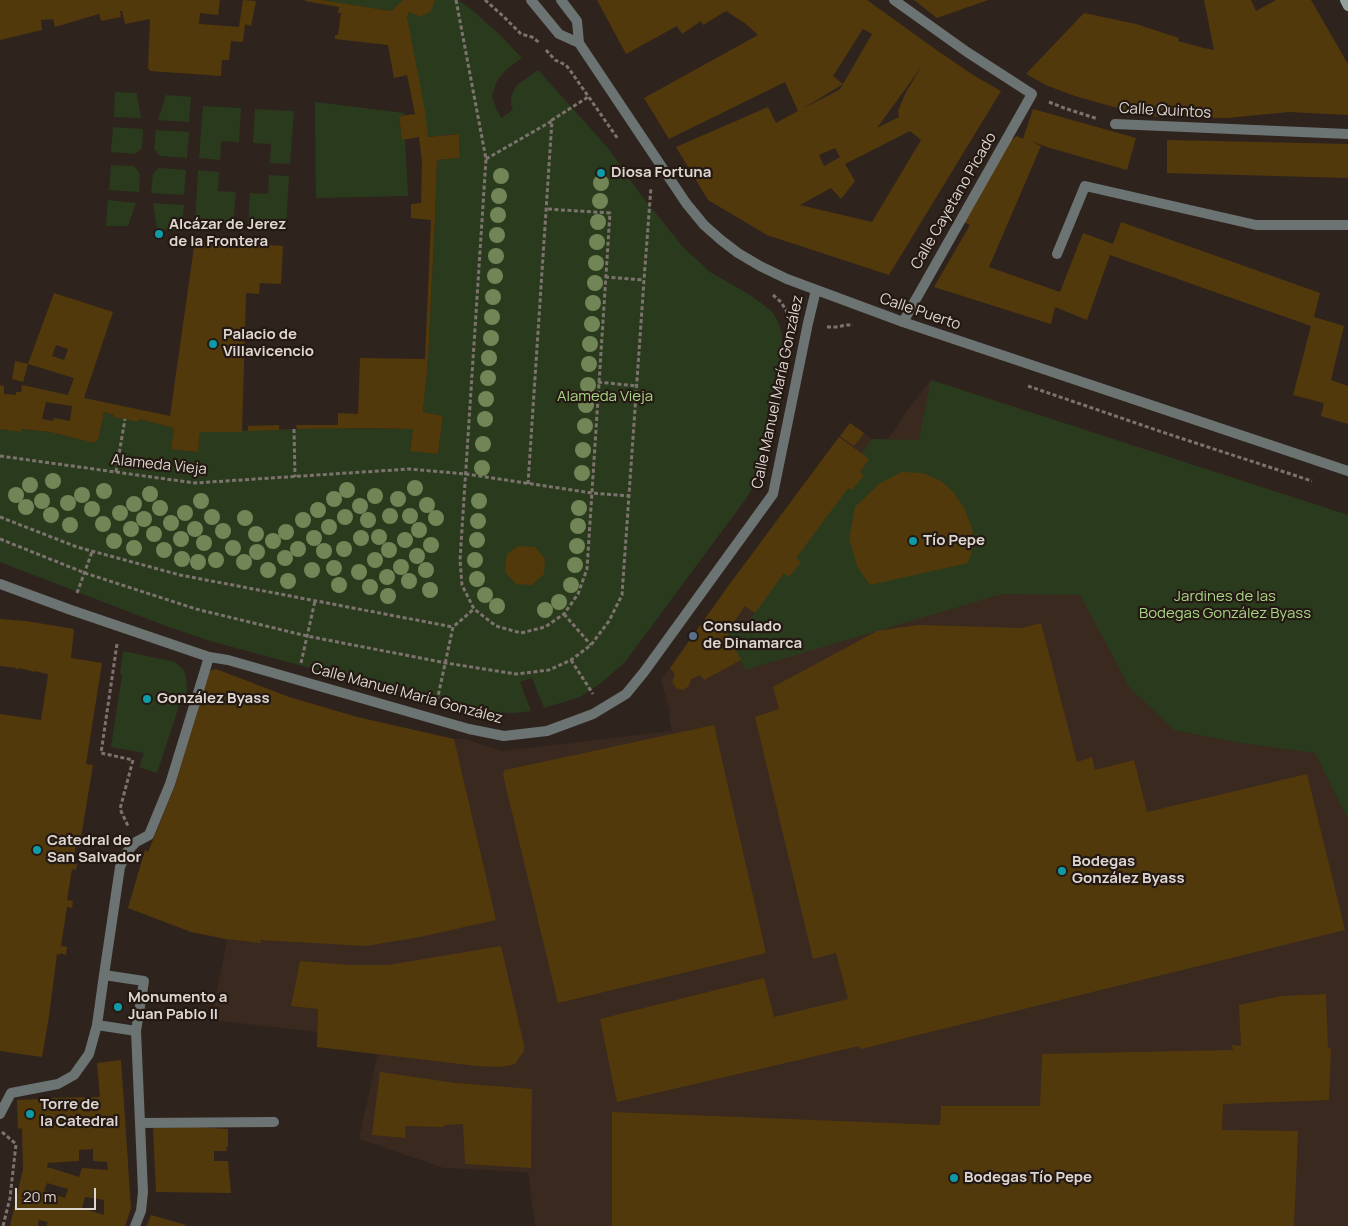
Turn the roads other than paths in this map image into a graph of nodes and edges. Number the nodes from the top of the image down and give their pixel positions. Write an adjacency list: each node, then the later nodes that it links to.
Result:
1 (532, 0): 6 (street, Calle Puerto)
2 (561, 0): 6 (street, Calle Puerto)
3 (894, 0): 12 (street, Calle Cayetano Picado)
4 (1345, 0): 5 (main road)
5 (1348, 6)
6 (579, 43): 11 (street, Calle Puerto)
7 (1115, 124): 8 (street, Calle Quintos)
8 (1348, 134)
9 (1348, 225): 10 (street)
10 (1057, 254)
11 (816, 290): 12 (street, Calle Puerto); 15 (street, Calle Manuel María González)
12 (903, 322): 13 (street, Calle Puerto)
13 (1348, 472)
14 (0, 584): 15 (street, Calle Manuel María González)
15 (209, 657): 16 (street)
16 (104, 975): 17 (street); 18 (street)
17 (97, 1025): 18 (street); 19 (street)
18 (136, 1031): 21 (street)
19 (0, 1114)
20 (274, 1122): 21 (street)
21 (140, 1123): 22 (street)
22 (135, 1226)

